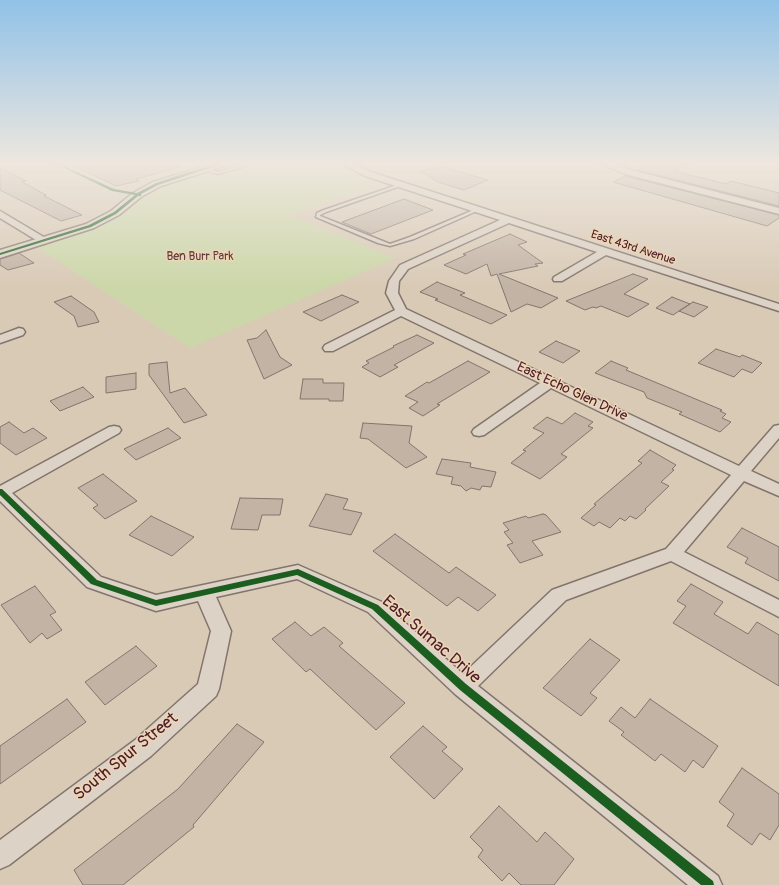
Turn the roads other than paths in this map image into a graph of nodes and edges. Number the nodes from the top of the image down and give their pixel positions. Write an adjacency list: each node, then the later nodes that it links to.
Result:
1 (124, 204): 9 (street)
2 (345, 204): 5 (lane)
3 (460, 204): 5 (street, East 43rd Avenue)
4 (753, 204): 6 (street)
5 (477, 210): 8 (street, East 43rd Avenue)
6 (779, 211)
7 (0, 214): 9 (street)
8 (508, 220): 10 (street, East 43rd Avenue); 14 (street)
9 (44, 241): 11 (street)
10 (604, 252): 12 (street); 13 (street, East 43rd Avenue)
11 (0, 254)
12 (558, 279)
13 (779, 308)
14 (401, 311): 17 (street); 18 (street, East Echo Glen Drive)
15 (19, 332): 16 (street)
16 (0, 339)
17 (329, 348)
18 (550, 382): 21 (street); 22 (street, East Echo Glen Drive)
19 (779, 429): 22 (street)
20 (114, 430): 23 (street)
21 (479, 432)
22 (742, 474): 24 (street, East Echo Glen Drive); 25 (street)
23 (0, 491): 26 (street, East Sumac Drive)
24 (779, 492)
25 (672, 554): 27 (street); 28 (street)
26 (204, 592): 28 (street, East Sumac Drive); 29 (street, South Spur Street)
27 (779, 609)
28 (463, 687): 30 (street, East Sumac Drive)
29 (0, 856)
30 (709, 885)

